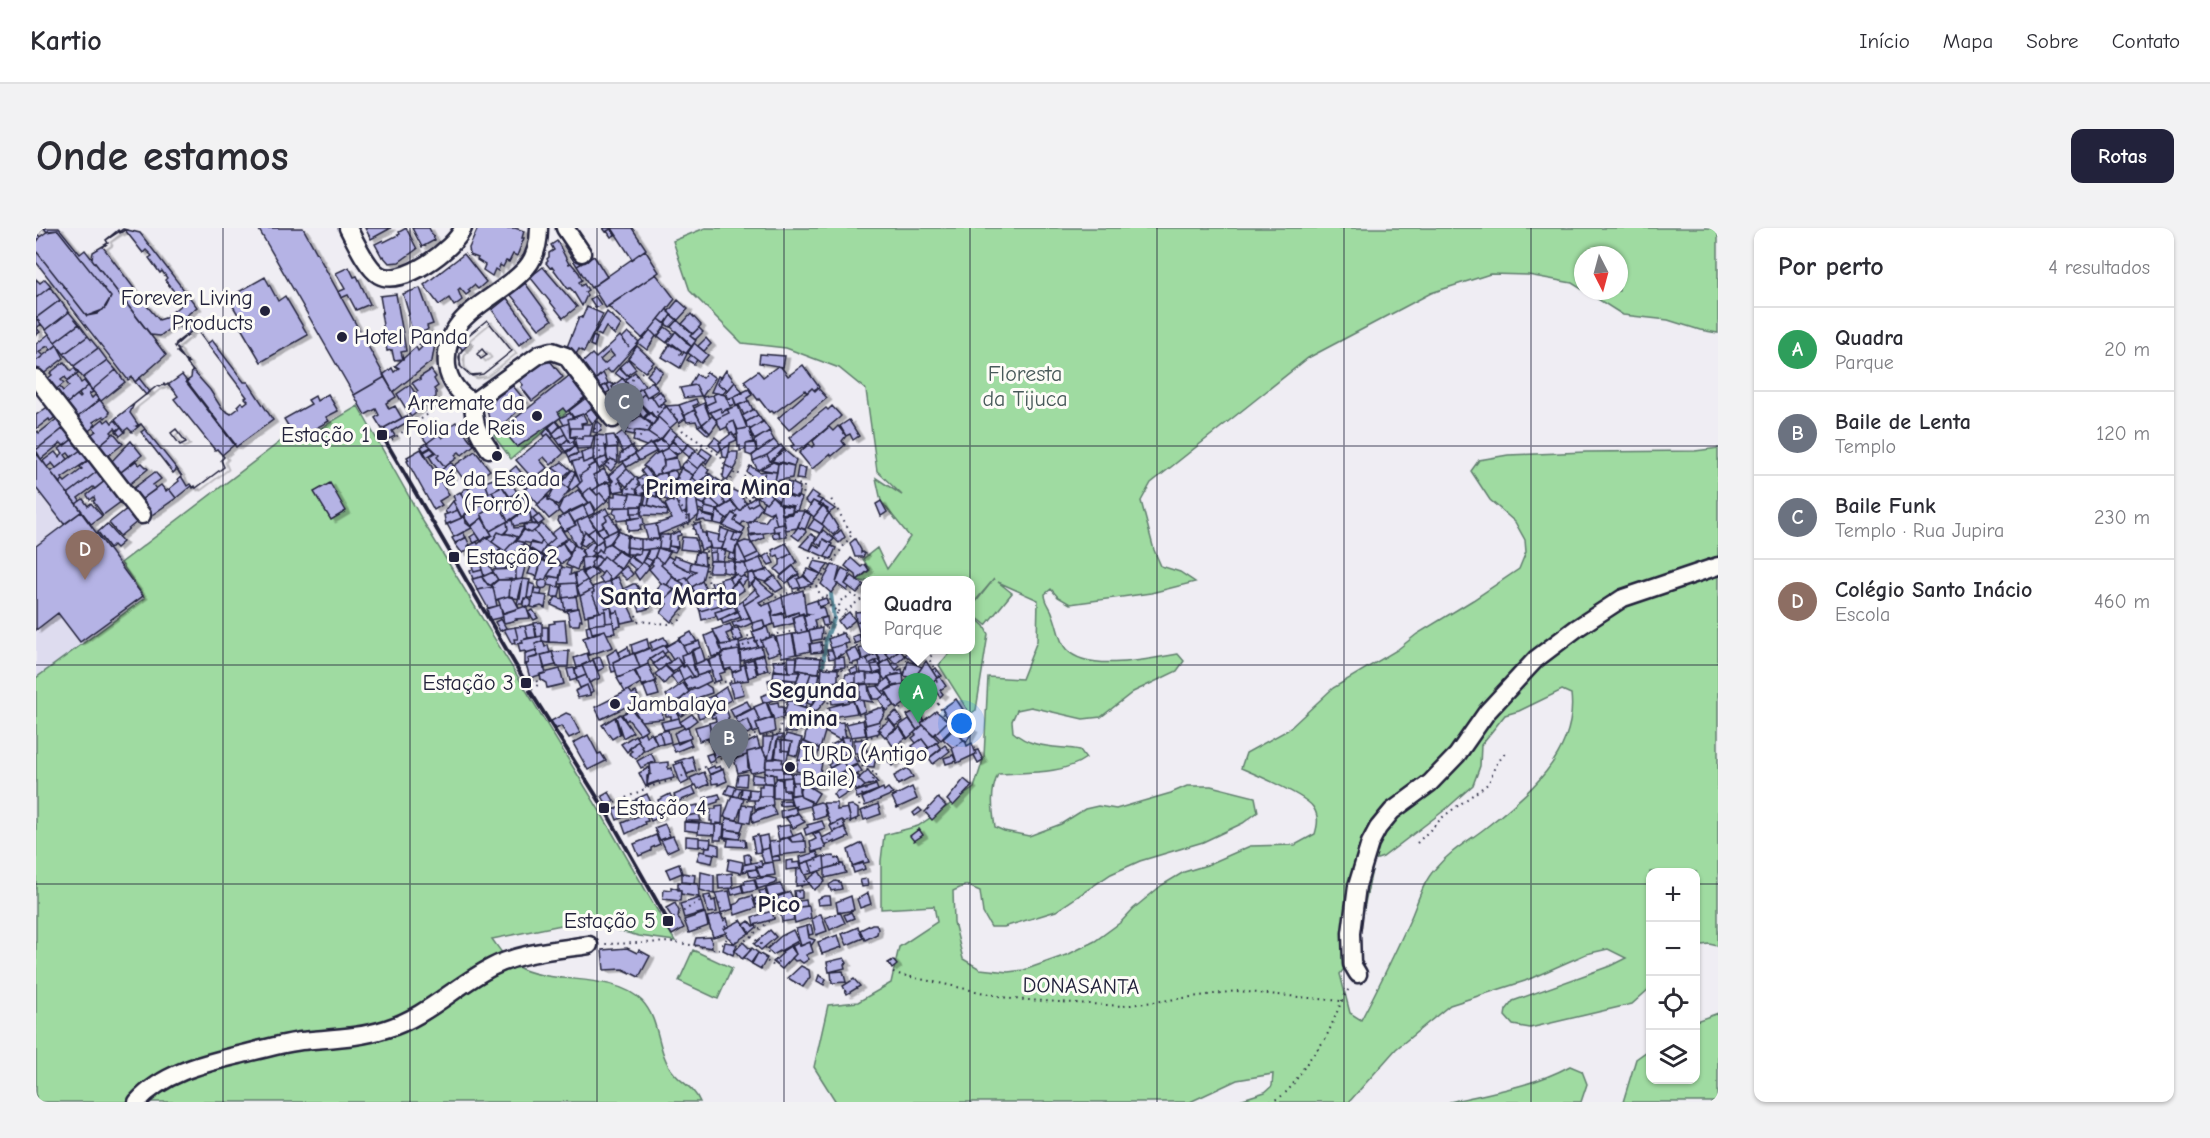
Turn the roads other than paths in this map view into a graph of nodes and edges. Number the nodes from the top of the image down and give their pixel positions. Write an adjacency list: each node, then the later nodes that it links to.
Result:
1 (348, 228): 2 (street)
2 (463, 228)
3 (539, 228): 7 (street)
4 (565, 228): 5 (street)
5 (582, 253)
6 (36, 378): 10 (street)
7 (473, 402): 8 (street); 9 (street)
8 (614, 419)
9 (489, 449)
10 (142, 515)
11 (1718, 566): 13 (street)
12 (589, 945): 14 (street)
13 (1358, 974)
14 (137, 1102)

